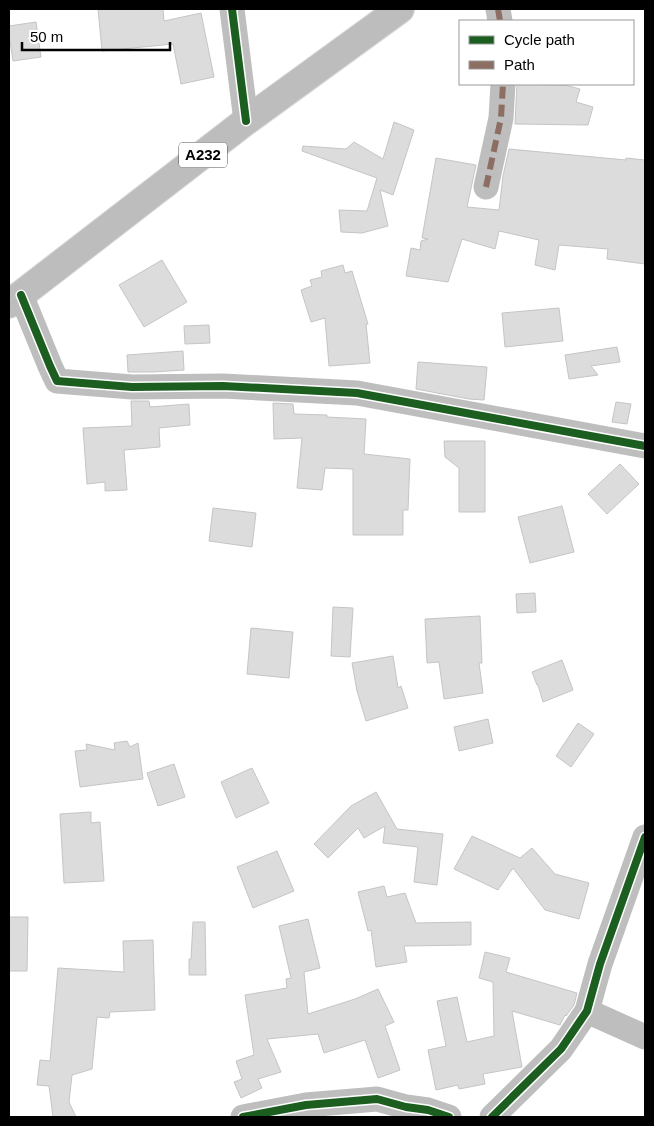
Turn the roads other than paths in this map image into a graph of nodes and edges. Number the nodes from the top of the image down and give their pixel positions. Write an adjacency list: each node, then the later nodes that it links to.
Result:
1 (232, 9): 4 (street)
2 (400, 9): 4 (main road, A232)
3 (503, 85): 5 (street)
4 (246, 121): 6 (main road, A232)
5 (486, 187)
6 (15, 299): 7 (street)
7 (645, 446)
8 (645, 837): 9 (street)
9 (587, 1011): 10 (street); 13 (street)
10 (645, 1037)
11 (243, 1117): 12 (street)
12 (450, 1117)
13 (492, 1117)

